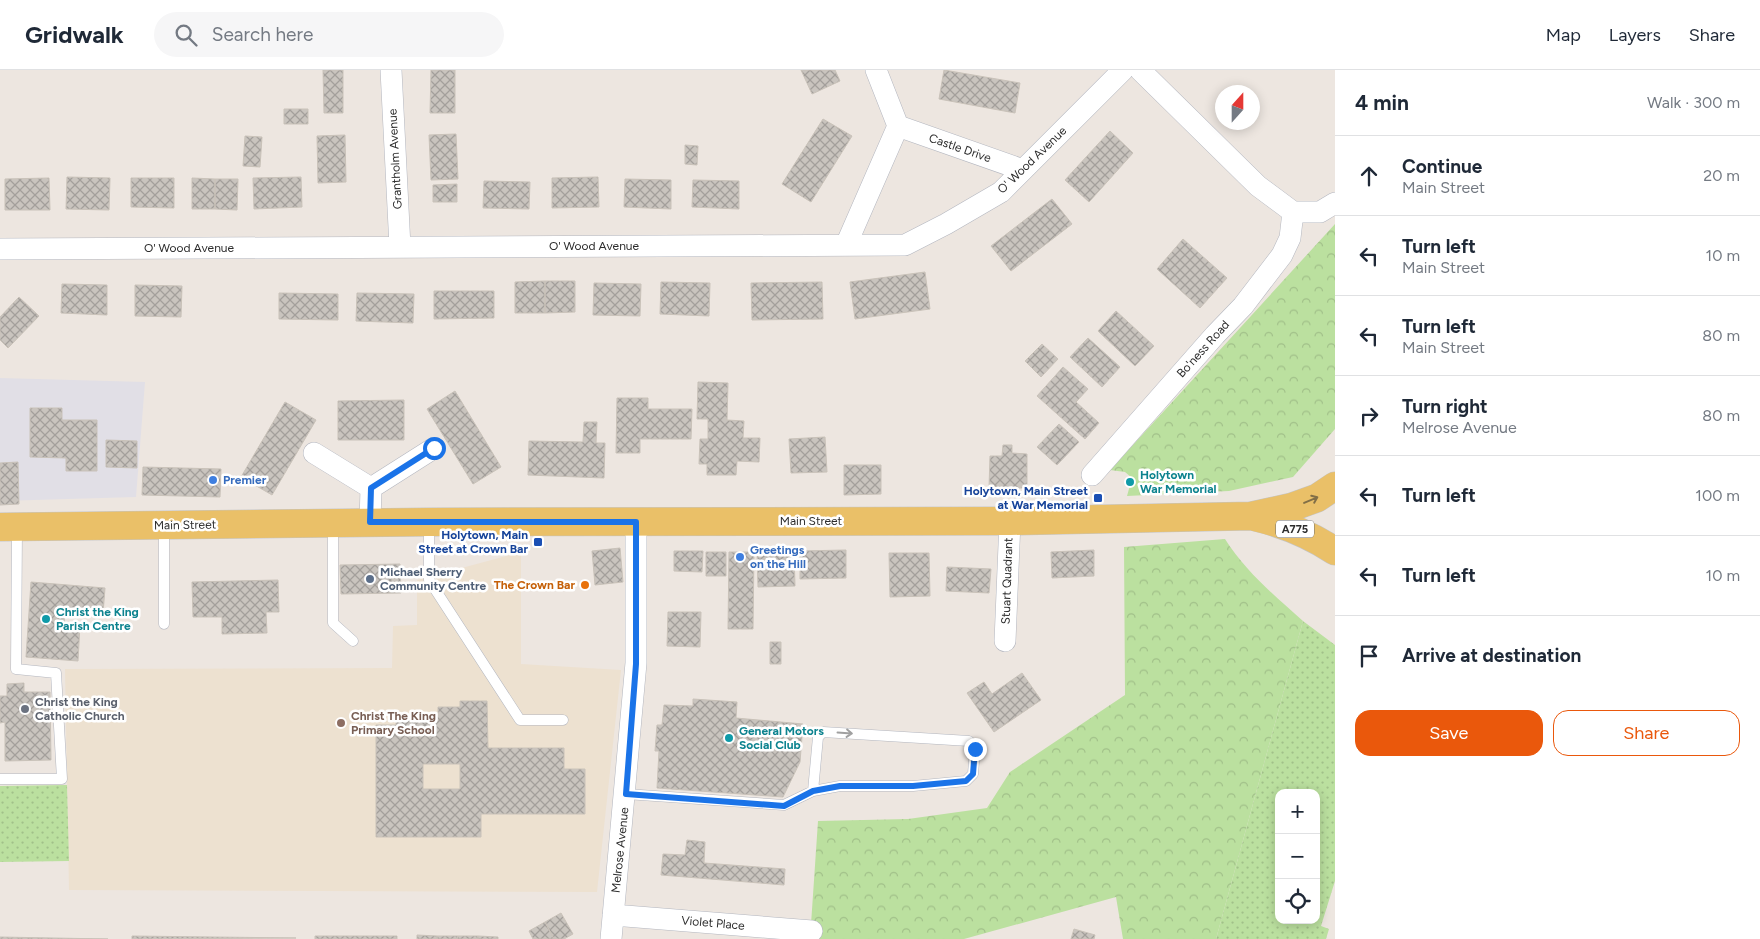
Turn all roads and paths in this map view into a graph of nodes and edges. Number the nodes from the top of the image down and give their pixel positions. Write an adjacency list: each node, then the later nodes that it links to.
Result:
1 (391, 70): 10 (street, Grantholm Avenue)
2 (876, 70): 5 (street)
3 (1123, 70): 6 (street, O' Wood Avenue)
4 (1140, 70): 8 (street)
5 (898, 126): 6 (street, Castle Drive); 9 (street)
6 (1023, 170): 9 (street, O' Wood Avenue)
7 (1335, 203): 8 (street)
8 (1293, 212): 14 (street, Bo'ness Road)
9 (846, 245): 10 (street, O' Wood Avenue)
10 (400, 247): 11 (street, O' Wood Avenue)
11 (0, 249)
12 (434, 448): 16 (street)
13 (314, 453): 16 (street)
14 (1092, 475)
15 (1335, 486): 17 (main road, Main Street / A775, one-way to 15)
16 (371, 488): 19 (street)
17 (1251, 516): 18 (main road, Main Street / A775); 25 (main road, Main Street / A775)
18 (1010, 521): 21 (main road, Main Street / A775); 28 (street, Stuart Quadrant)
19 (370, 522): 20 (main road, Main Street / A775); 22 (main road, Main Street / A775)
20 (429, 522): 21 (main road, Main Street / A775); 29 (lane)
21 (636, 522): 32 (street, Melrose Avenue)
22 (332, 524): 23 (main road, Main Street / A775); 27 (lane)
23 (164, 525): 24 (main road, Main Street / A775); 26 (lane)
24 (9, 527): 30 (lane)
25 (1335, 551)
26 (164, 624)
27 (353, 641)
28 (1005, 641)
29 (563, 720)
30 (0, 779)
31 (813, 791): 31 (lane, one-way to 31); 32 (lane)
32 (626, 794): 33 (street, Melrose Avenue)
33 (613, 915): 34 (street, Violet Place); 35 (street, Melrose Avenue)
34 (812, 931)
35 (611, 939)

